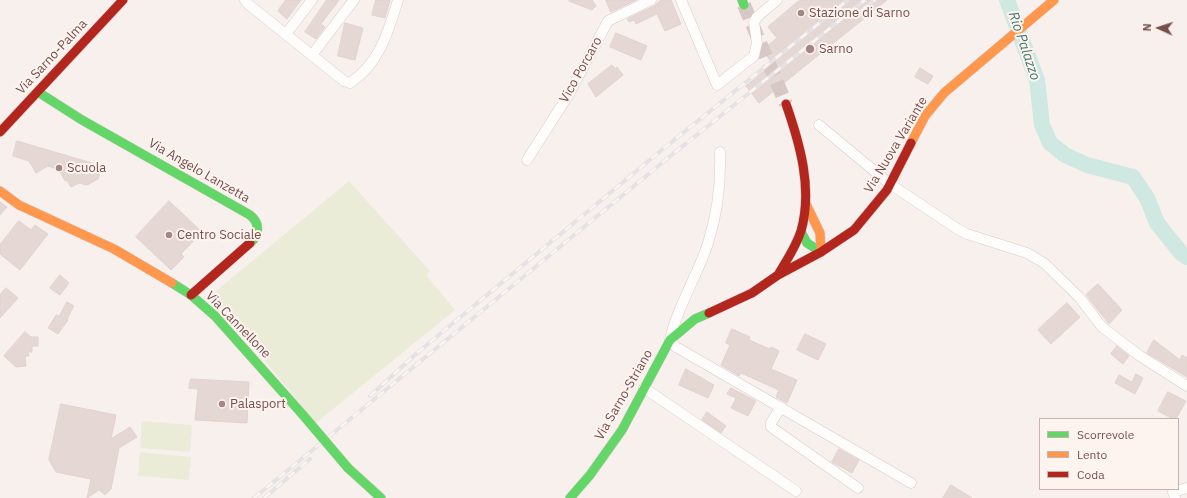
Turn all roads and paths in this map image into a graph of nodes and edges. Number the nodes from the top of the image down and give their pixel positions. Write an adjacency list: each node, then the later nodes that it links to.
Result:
1 (123, 0): 12 (main road, Via Sarno-Palma)
2 (245, 0): 10 (street)
3 (312, 0): 10 (street)
4 (354, 0): 11 (street)
5 (398, 0): 11 (street)
6 (651, 0): 17 (street, Vico Porcaro)
7 (681, 0): 8 (street)
8 (777, 0)
9 (1054, 0): 18 (main road, Via Nuova Variante)
10 (286, 34): 11 (street)
11 (312, 55)
12 (38, 92): 15 (main road, Via Sarno-Palma); 26 (main road, Via Angelo Lanzetta)
13 (786, 104): 20 (main road)
14 (820, 126): 18 (street)
15 (0, 132)
16 (720, 152): 27 (street)
17 (527, 160)
18 (890, 184): 22 (main road, Via Nuova Variante); 28 (street)
19 (0, 191): 26 (main road, Via Cannellone)
20 (806, 204): 21 (main road); 23 (main road)
21 (820, 230): 22 (main road); 24 (main road)
22 (854, 230): 24 (main road, Via Nuova Variante)
23 (801, 232): 24 (main road); 25 (main road)
24 (821, 252): 25 (main road, Via Nuova Variante)
25 (778, 275): 27 (main road, Via Nuova Variante)
26 (191, 295): 35 (main road, Via Cannellone, bridge)
27 (670, 340): 29 (main road, Via Sarno-Striano); 30 (street)
28 (1187, 386)
29 (644, 388): 34 (street); 36 (main road, Via Sarno-Striano)
30 (781, 407): 31 (street); 32 (street)
31 (912, 484)
32 (858, 488)
33 (1187, 488): 37 (street)
34 (796, 491)
35 (381, 498)
36 (570, 498)
37 (1175, 498)

